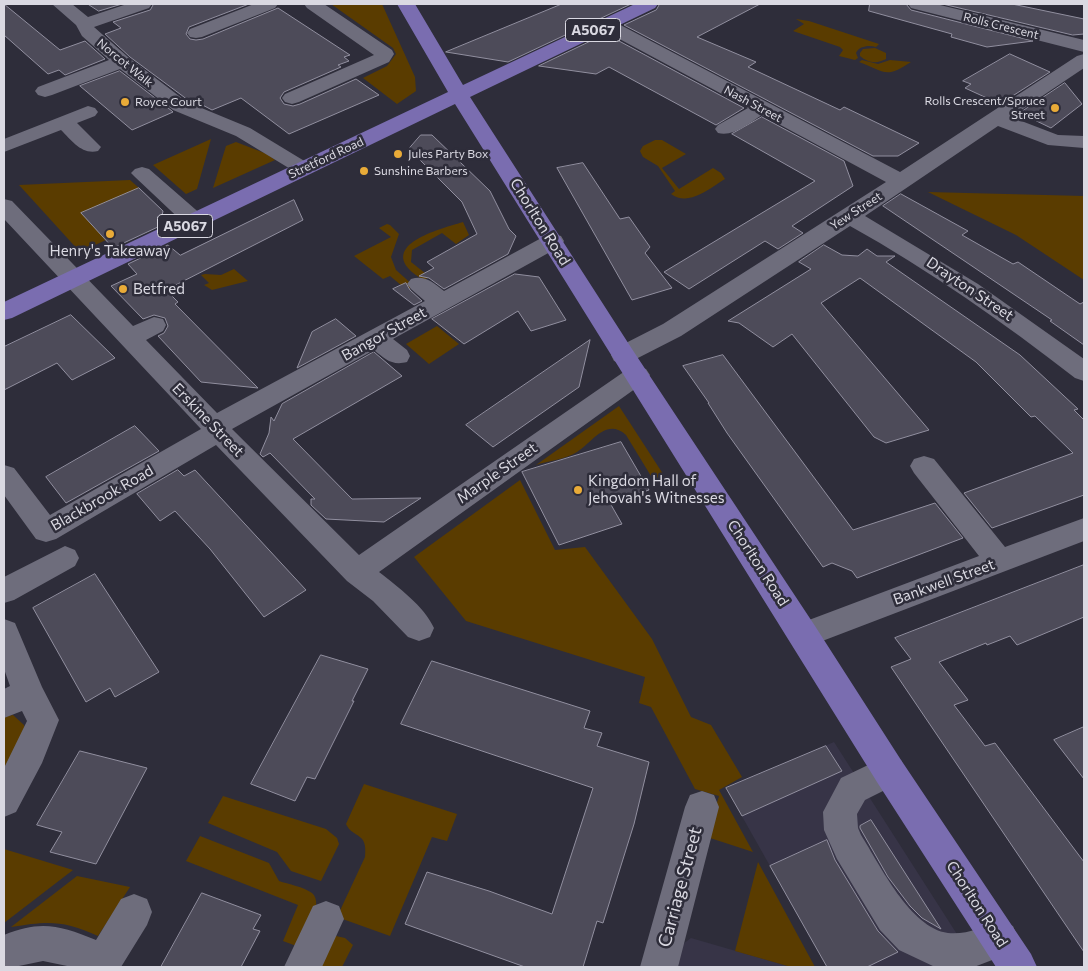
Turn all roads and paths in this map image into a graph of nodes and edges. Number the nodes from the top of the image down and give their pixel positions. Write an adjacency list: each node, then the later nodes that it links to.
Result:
1 (62, 4): 8 (street, Norcot Walk)
2 (143, 4): 8 (street)
3 (269, 4): 10 (street)
4 (313, 4): 16 (street)
5 (406, 4): 15 (main road, Chorlton Road)
6 (649, 4): 9 (main road, Stretford Road / A5067)
7 (923, 10): 11 (street, Rolls Crescent)
8 (86, 24): 13 (street, Norcot Walk)
9 (605, 24): 15 (main road, Stretford Road / A5067); 17 (street, Nash Street)
10 (196, 32)
11 (1084, 46)
12 (1084, 60): 19 (street, Yew Street)
13 (122, 62): 14 (street); 25 (street, Norcot Walk)
14 (46, 91)
15 (459, 94): 25 (main road, Stretford Road / A5067); 31 (main road, Chorlton Road)
16 (292, 98)
17 (761, 108): 21 (street); 27 (street, Nash Street)
18 (88, 112): 20 (street)
19 (994, 118): 22 (street); 27 (street, Yew Street)
20 (64, 122): 23 (street); 24 (street)
21 (725, 129)
22 (1084, 142)
23 (4, 146)
24 (91, 147)
25 (304, 169): 30 (main road, Stretford Road / A5067)
26 (142, 173): 30 (street)
27 (901, 182): 29 (street, Yew Street)
28 (4, 206): 32 (street, Erskine Street)
29 (849, 216): 40 (street, Yew Street); 41 (street, Drayton Street)
30 (195, 221): 32 (main road, Stretford Road / A5067)
31 (553, 241): 34 (street, Bangor Street); 40 (main road, Chorlton Road)
32 (74, 279): 35 (main road, Stretford Road / A5067); 37 (street, Erskine Street)
33 (418, 284): 34 (street)
34 (443, 302): 38 (street, Bangor Street)
35 (4, 312)
36 (154, 325): 37 (street)
37 (130, 338): 42 (street, Erskine Street)
38 (377, 338): 39 (street); 42 (street, Bangor Street)
39 (398, 356)
40 (630, 365): 48 (street, Marple Street); 52 (main road, Chorlton Road)
41 (1084, 372)
42 (217, 429): 44 (street, Blackbrook Road); 48 (street, Erskine Street)
43 (924, 466): 47 (street)
44 (4, 475)
45 (1084, 529): 47 (street, Bankwell Street)
46 (65, 558): 49 (street)
47 (1000, 561): 52 (street, Bankwell Street)
48 (357, 572): 50 (street, Erskine Street)
49 (4, 591)
50 (419, 628)
51 (4, 632): 53 (street)
52 (804, 635): 54 (main road, Chorlton Road)
53 (16, 698): 55 (street)
54 (889, 771): 60 (main road, Chorlton Road); 60 (street)
55 (4, 801)
56 (702, 807): 63 (street, Carriage Street)
57 (134, 912): 61 (street)
58 (326, 919): 62 (street)
59 (4, 953): 61 (street)
60 (1009, 953)
61 (102, 965)
62 (303, 967)
63 (659, 967)

